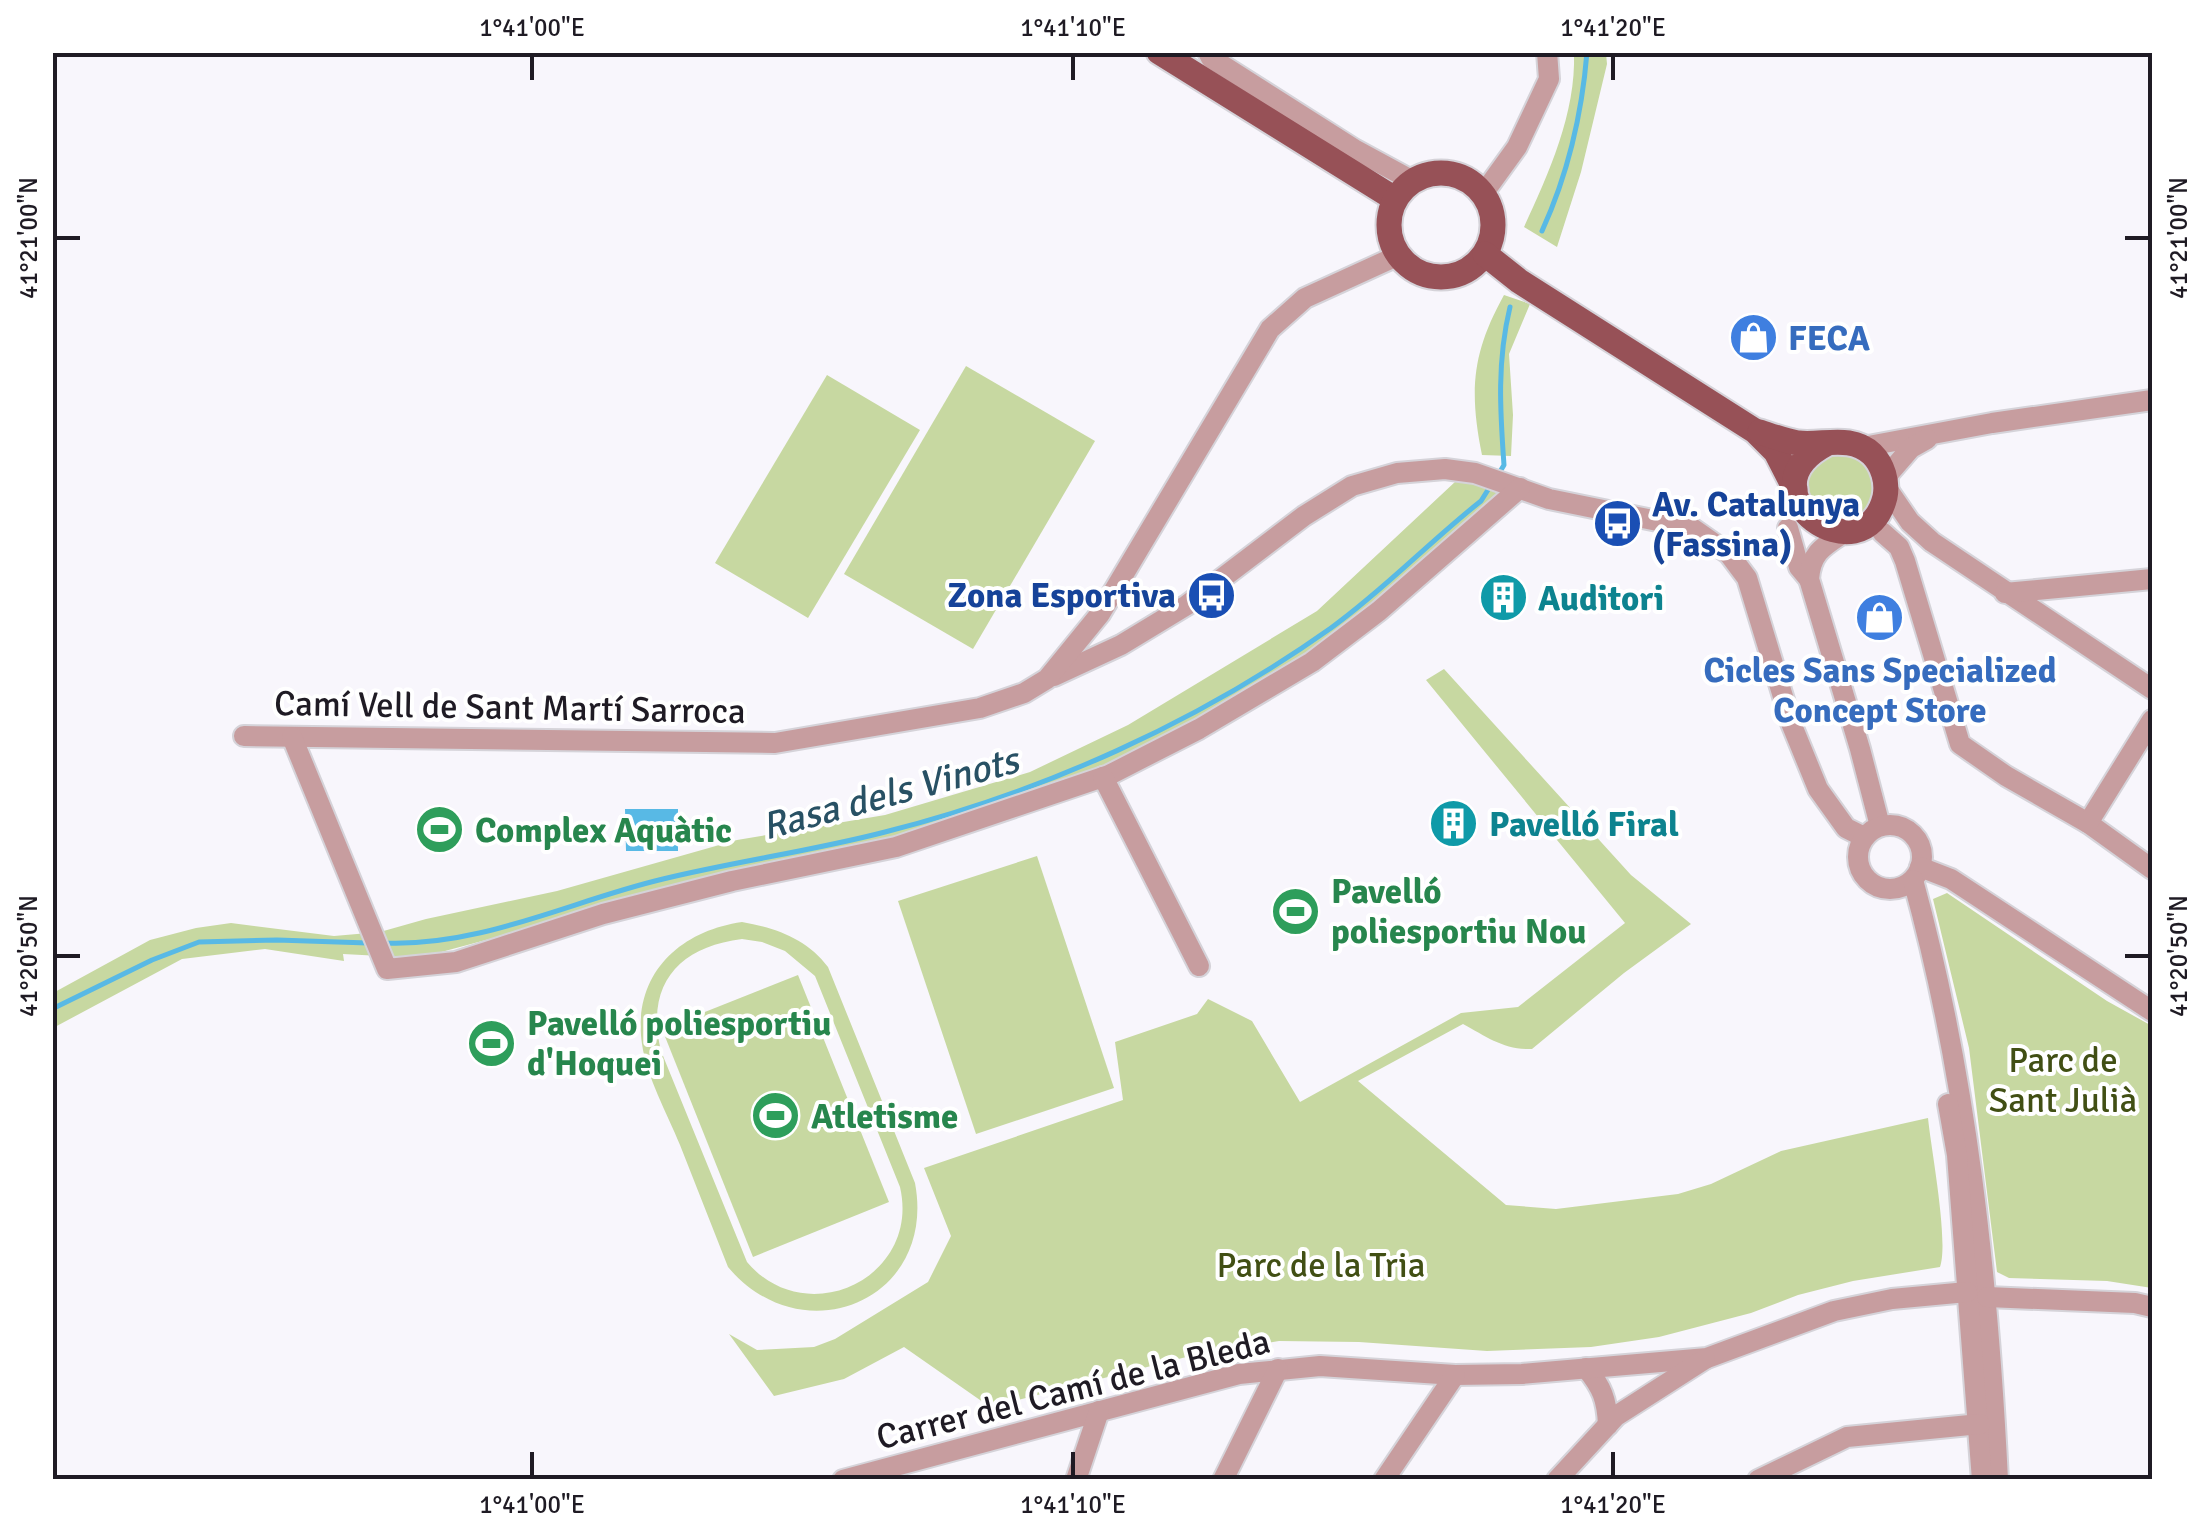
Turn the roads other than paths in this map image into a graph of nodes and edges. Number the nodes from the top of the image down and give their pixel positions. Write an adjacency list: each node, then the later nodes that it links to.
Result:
1 (1159, 52): 4 (main road)
2 (1547, 52): 5 (street)
3 (1210, 55): 4 (street)
4 (1404, 190): 5 (main road); 7 (main road)
5 (1483, 194): 6 (main road)
6 (1485, 254): 7 (main road); 9 (main road)
7 (1397, 256): 23 (street)
8 (2152, 400): 10 (street)
9 (1755, 431): 11 (main road); 15 (main road)
10 (1945, 431): 12 (street); 13 (street)
11 (1826, 444): 12 (main road); 15 (main road)
12 (1863, 447): 13 (main road)
13 (1886, 482): 17 (main road); 18 (street)
14 (1520, 488): 25 (street); 32 (street); 34 (street)
15 (1796, 495): 16 (main road); 17 (main road)
16 (1788, 528): 19 (street)
17 (1861, 531): 18 (street); 19 (street); 20 (street)
18 (1940, 548): 20 (street); 22 (street)
19 (1809, 578): 34 (street)
20 (1910, 578): 33 (street)
21 (2152, 579): 22 (street)
22 (2005, 593): 28 (street)
23 (1100, 614): 24 (street); 25 (street); 26 (street)
24 (1086, 631): 26 (street); 27 (street)
25 (1120, 644): 26 (street)
26 (1094, 658): 27 (street)
27 (1048, 679): 31 (street, Camí Vell de Sant Martí Sarroca)
28 (2152, 689)
29 (2152, 720): 33 (street)
30 (244, 736): 31 (street, Camí Vell de Sant Martí Sarroca)
31 (292, 736): 32 (street)
32 (1103, 777): 37 (street)
33 (2088, 823): 35 (street)
34 (1872, 832): 36 (street); 36 (street)
35 (2152, 869)
36 (1912, 878): 38 (street); 39 (street)
37 (1199, 966)
38 (2152, 1011)
39 (1977, 1294): 40 (street, Carrer del Camí de la Bleda); 41 (street, Carrer del Camí de la Bleda); 47 (street); 55 (street)
40 (2152, 1307)
41 (1707, 1358): 43 (street, Carrer del Camí de la Bleda); 46 (street)
42 (1278, 1368): 44 (street, Carrer del Camí de la Bleda); 45 (street, Carrer del Camí de la Bleda); 50 (street)
43 (1586, 1368): 44 (street, Carrer del Camí de la Bleda); 46 (street)
44 (1455, 1375): 51 (street)
45 (1099, 1411): 48 (street, Carrer del Camí de la Bleda); 49 (street)
46 (1608, 1424): 52 (street)
47 (1980, 1424): 53 (street); 54 (street)
48 (859, 1478)
49 (1076, 1480)
50 (1224, 1480)
51 (1384, 1480)
52 (1557, 1480)
53 (1758, 1480)
54 (1982, 1480)
55 (1998, 1480)

